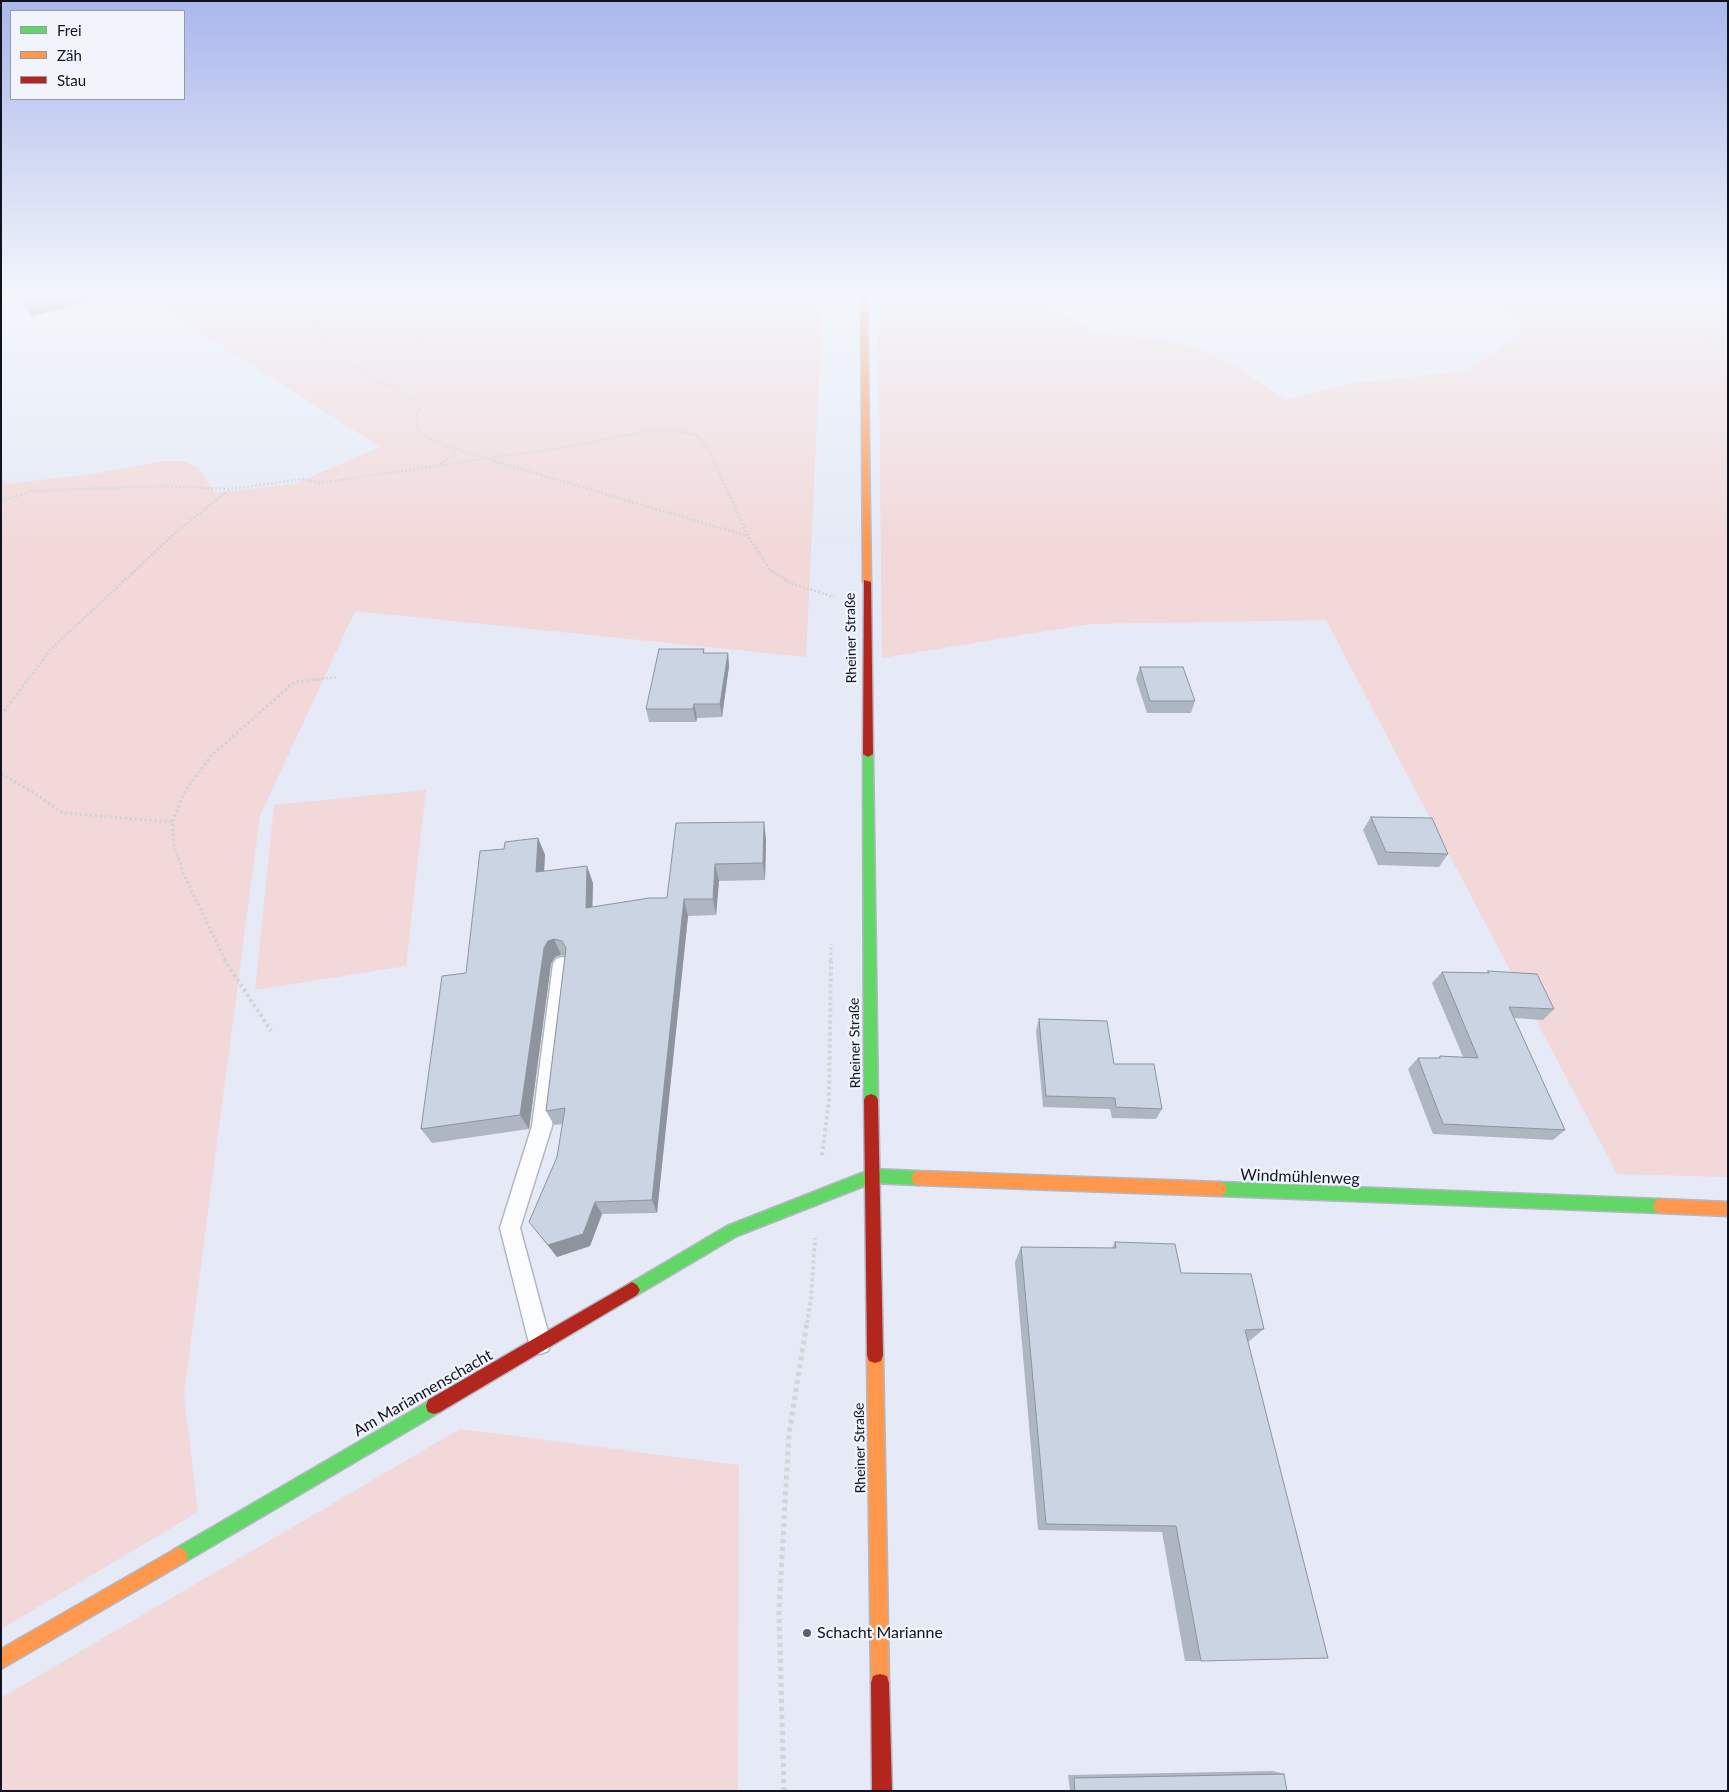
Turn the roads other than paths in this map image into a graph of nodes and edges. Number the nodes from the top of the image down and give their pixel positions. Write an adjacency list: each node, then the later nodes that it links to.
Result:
1 (865, 378): 3 (main road, Rheiner Straße)
2 (562, 964): 5 (lane)
3 (872, 1176): 4 (main road, Windmühlenweg); 5 (main road, Am Mariannenschacht); 7 (main road, Rheiner Straße)
4 (1728, 1210)
5 (540, 1343): 6 (main road, Am Mariannenschacht)
6 (1, 1660)
7 (882, 1791)

